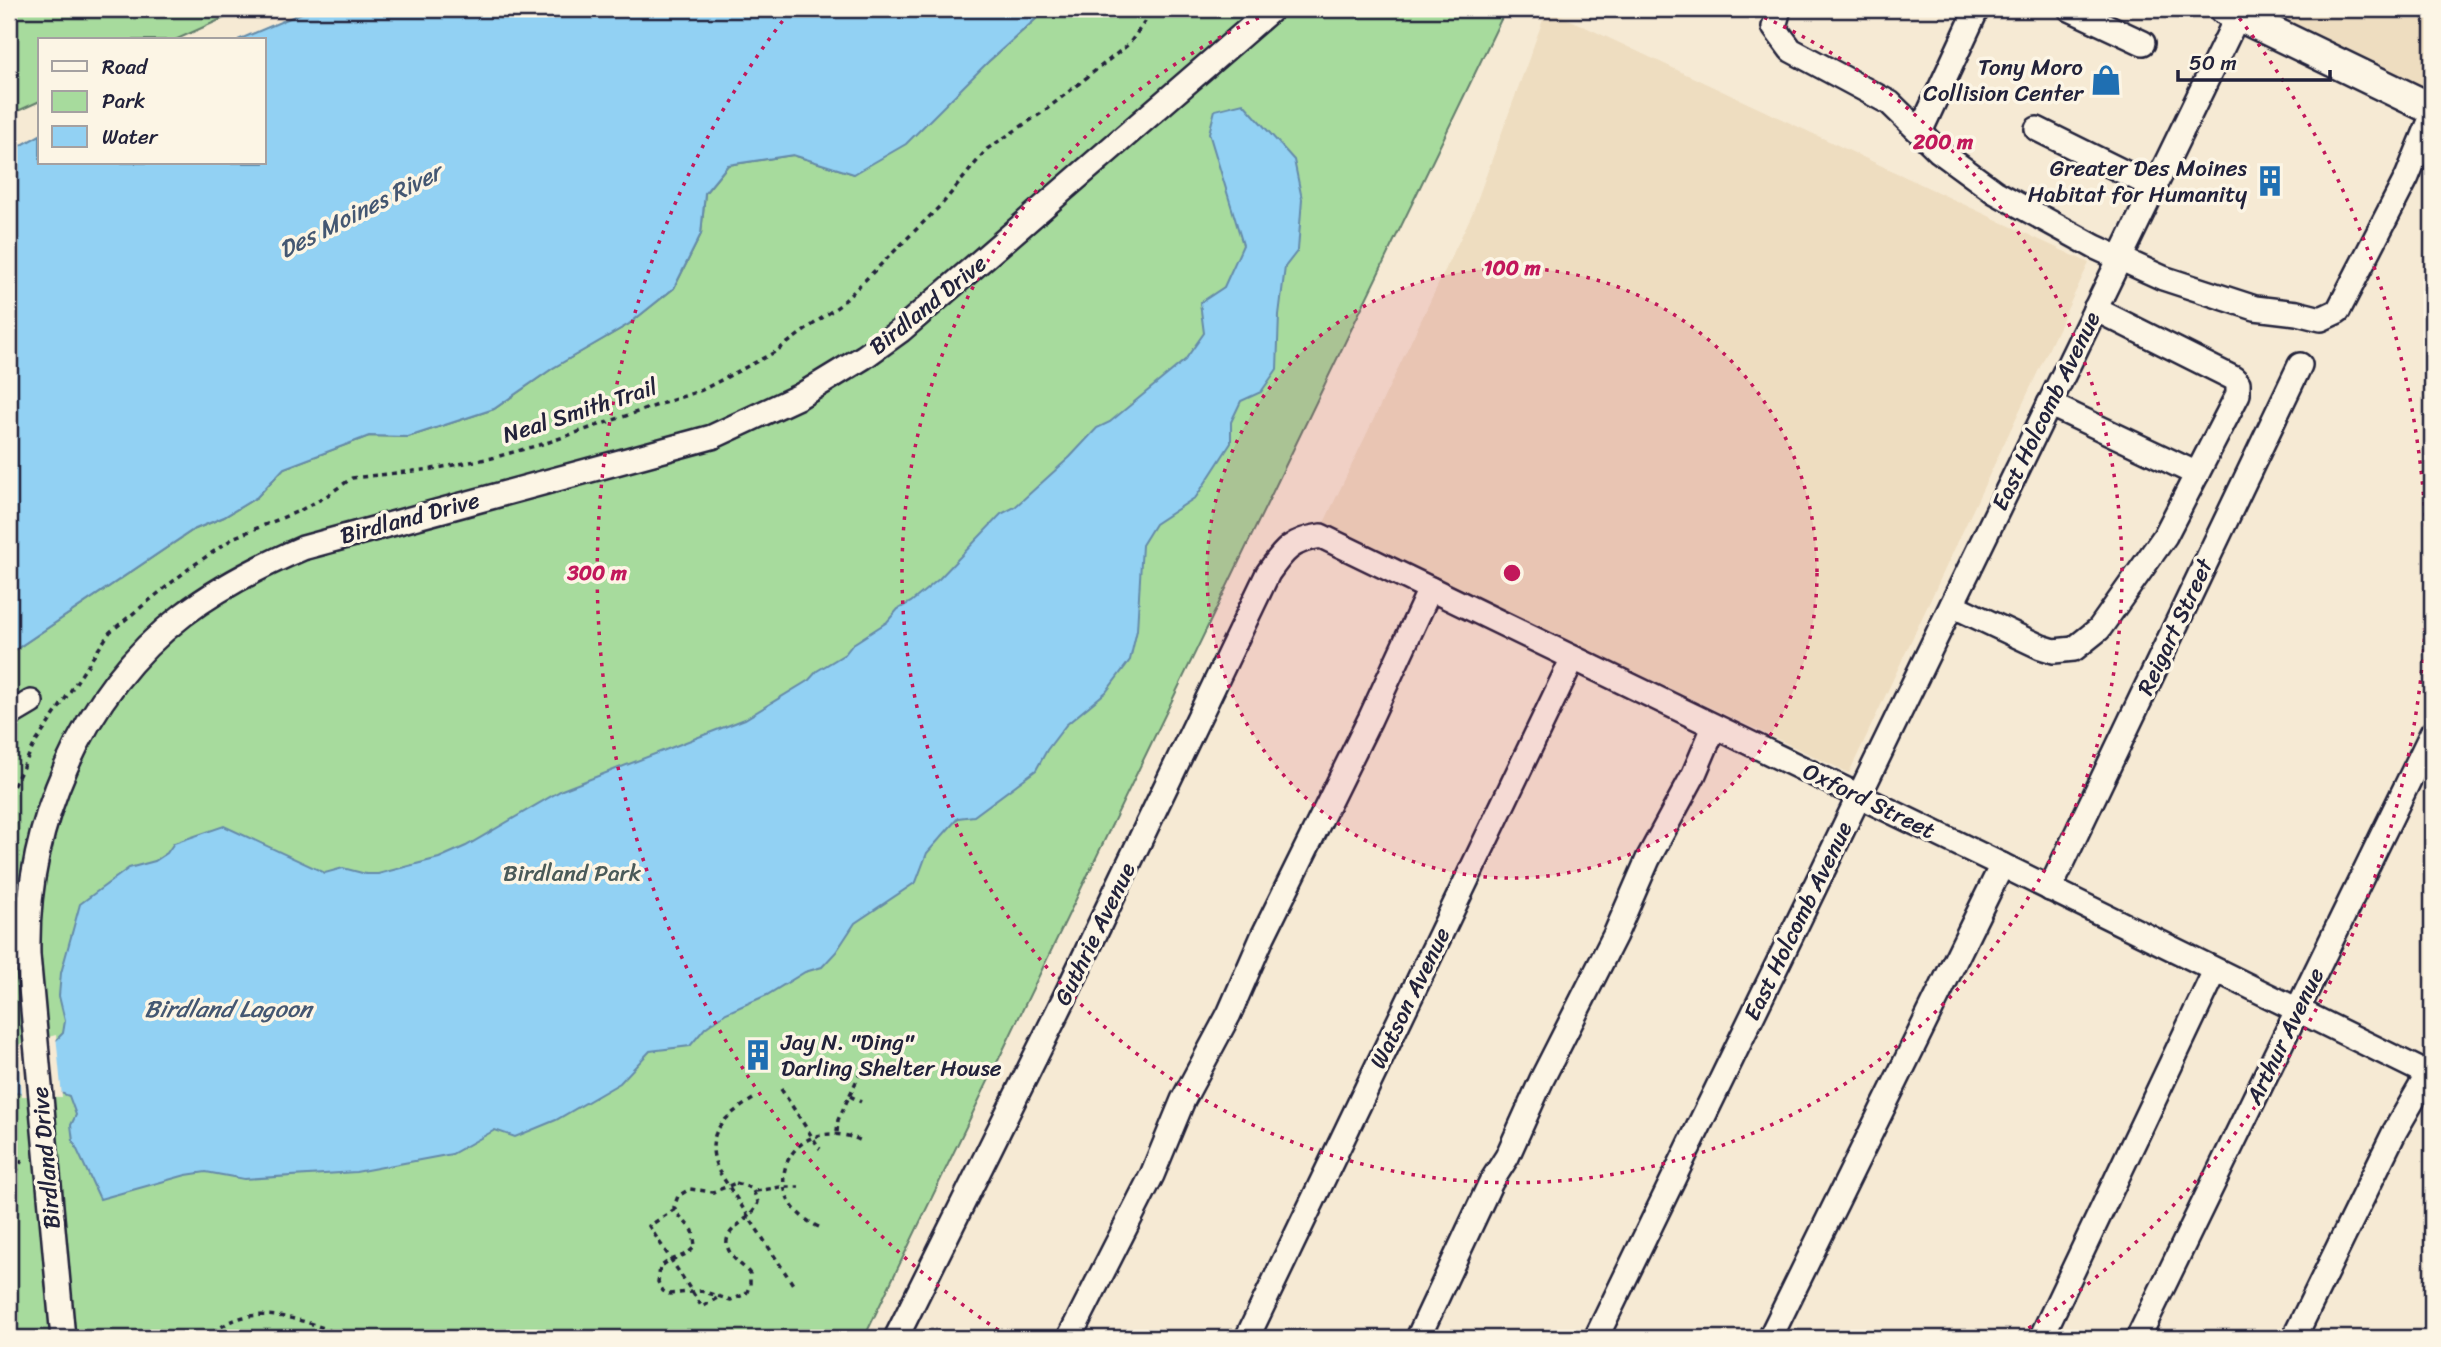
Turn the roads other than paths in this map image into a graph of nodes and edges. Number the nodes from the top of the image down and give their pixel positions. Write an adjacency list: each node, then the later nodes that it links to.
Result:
1 (1272, 9): 31 (street, Birdland Drive)
2 (1780, 9): 10 (street)
3 (1977, 9): 10 (street)
4 (2076, 10): 6 (street)
5 (2235, 11): 7 (main road); 11 (street, East Holcomb Avenue)
6 (2143, 43)
7 (2432, 109)
8 (2432, 116): 12 (street)
9 (2037, 129): 11 (street)
10 (1920, 132): 12 (street)
11 (2154, 187): 12 (street, East Holcomb Avenue)
12 (2124, 249): 13 (street, East Holcomb Avenue)
13 (2095, 309): 15 (street, East Holcomb Avenue); 16 (street)
14 (2300, 365): 27 (street, Reigart Street)
15 (2049, 404): 16 (street); 19 (street, East Holcomb Avenue)
16 (2197, 474): 19 (street)
17 (1304, 539): 18 (street, Oxford Street); 32 (street, Guthrie Avenue)
18 (1430, 589): 20 (street, Oxford Street); 33 (street)
19 (1952, 605): 25 (street, East Holcomb Avenue)
20 (1573, 658): 23 (street, Oxford Street); 34 (street, Watson Avenue)
21 (31, 702): 22 (street)
22 (9, 715)
23 (1714, 727): 25 (street, Oxford Street); 35 (street)
24 (2432, 733): 29 (street, Arthur Avenue)
25 (1858, 797): 26 (street, Oxford Street); 36 (street, East Holcomb Avenue)
26 (2002, 865): 27 (street, Oxford Street); 37 (street)
27 (2050, 889): 28 (street, Oxford Street)
28 (2215, 971): 29 (street, Oxford Street); 38 (street)
29 (2298, 1009): 30 (street, Oxford Street); 39 (street, Arthur Avenue)
30 (2430, 1075): 40 (street)
31 (64, 1338)
32 (896, 1338)
33 (1069, 1338)
34 (1247, 1338)
35 (1418, 1338)
36 (1596, 1338)
37 (1770, 1338)
38 (2041, 1338)
39 (2138, 1338)
40 (2294, 1338)

